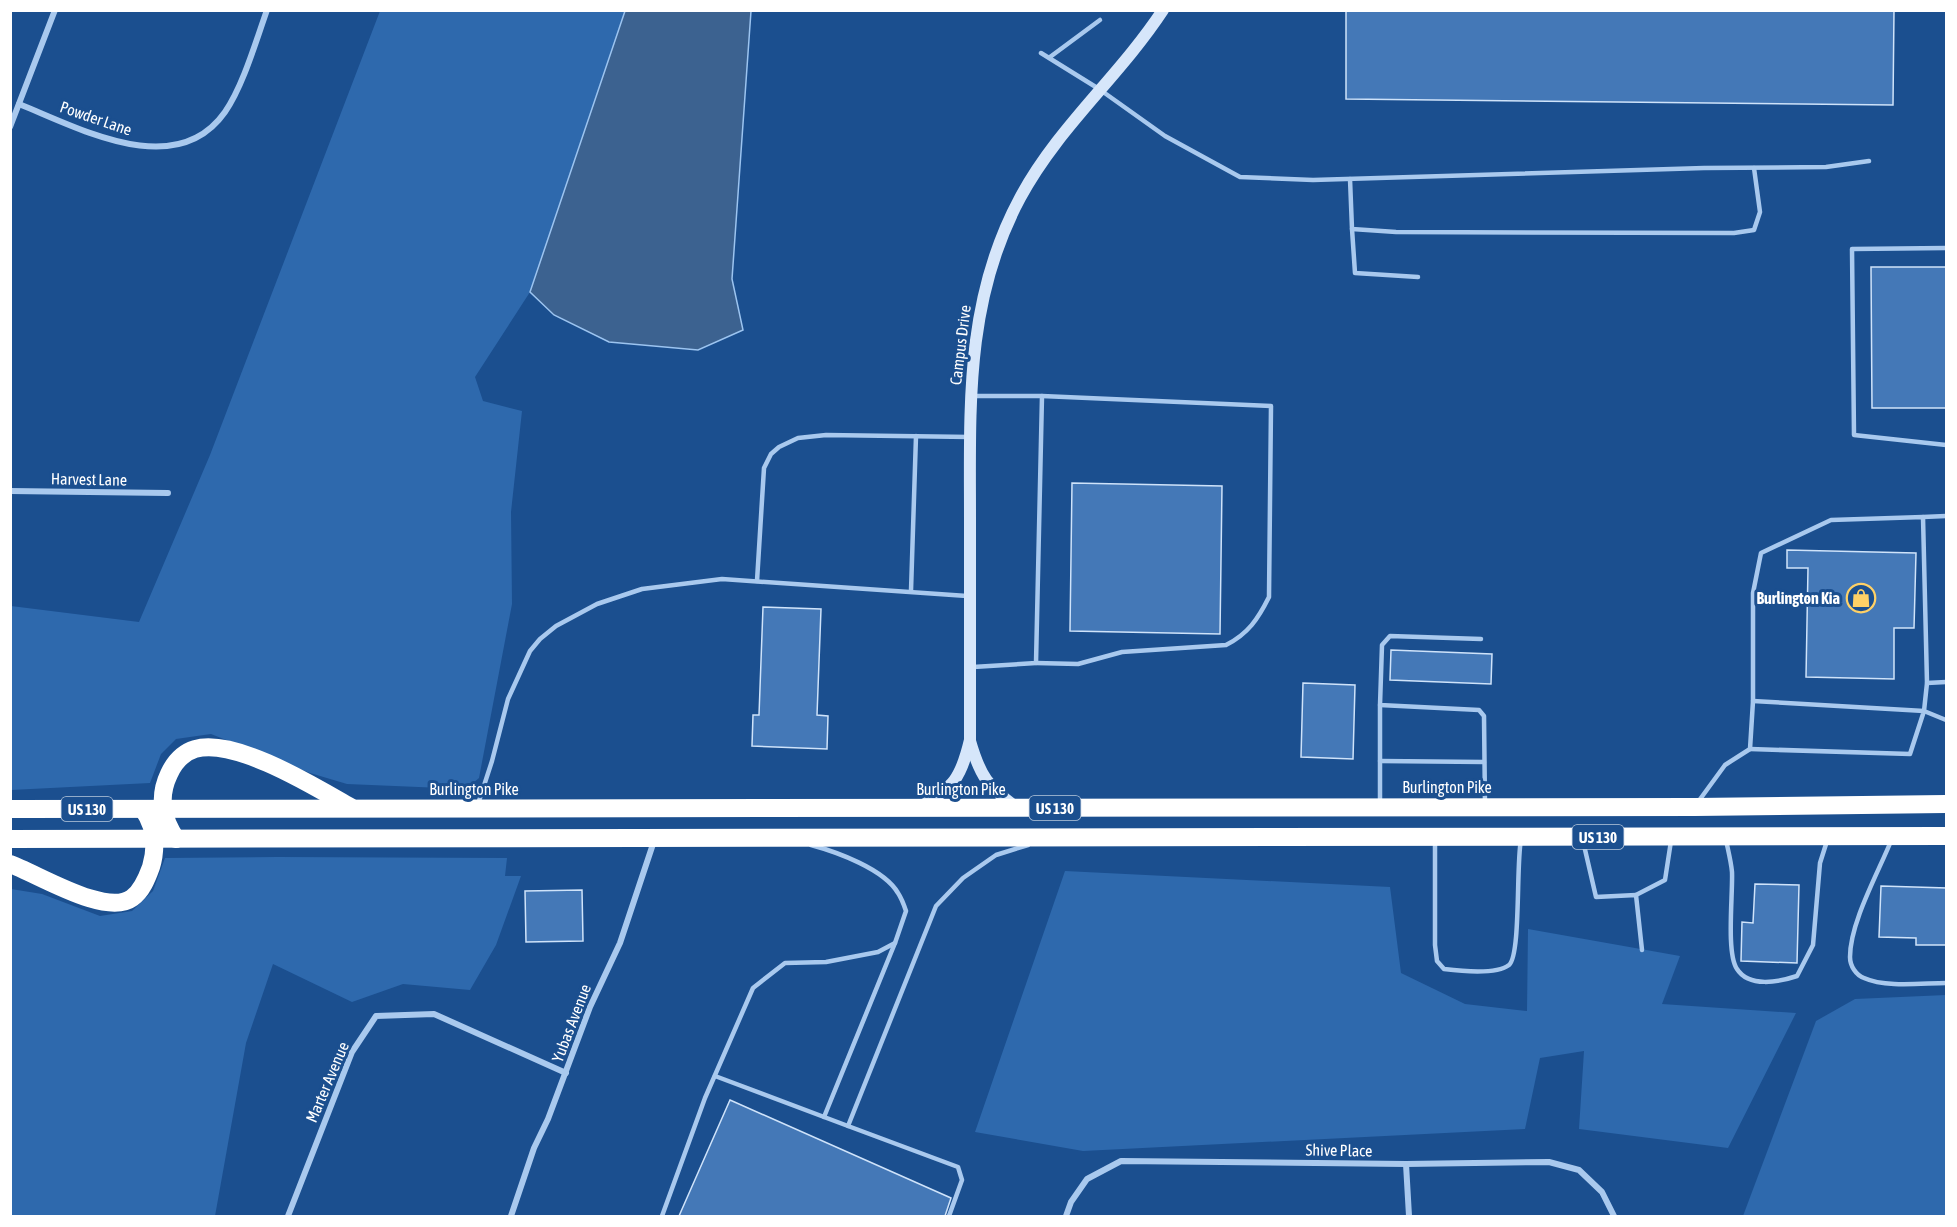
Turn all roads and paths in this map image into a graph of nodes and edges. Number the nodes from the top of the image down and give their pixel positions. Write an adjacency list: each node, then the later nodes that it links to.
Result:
1 (55, 10): 8 (street)
2 (267, 10): 8 (street, Powder Lane)
3 (1163, 10): 7 (street, Campus Drive)
4 (1100, 20): 6 (lane)
5 (1041, 53): 6 (lane)
6 (1050, 57): 7 (lane)
7 (1099, 89): 12 (lane); 16 (street, Campus Drive)
8 (19, 104): 9 (street)
9 (10, 127)
10 (1869, 161): 11 (lane)
11 (1754, 168): 12 (lane); 13 (lane)
12 (1350, 179): 13 (lane)
13 (1352, 229): 15 (lane)
14 (1947, 248): 20 (lane)
15 (1418, 277)
16 (970, 396): 17 (lane); 19 (street, Campus Drive)
17 (1042, 396): 29 (lane); 29 (lane)
18 (916, 436): 19 (lane); 25 (lane); 26 (lane)
19 (970, 437): 27 (street, Campus Drive)
20 (1947, 445)
21 (10, 491): 22 (street, Harvest Lane)
22 (168, 493)
23 (1947, 516): 24 (lane)
24 (1923, 517): 32 (lane); 33 (lane)
25 (757, 581): 26 (lane); 45 (lane)
26 (911, 591): 27 (lane)
27 (970, 597): 30 (street, Campus Drive)
28 (1481, 639): 34 (lane)
29 (1036, 663): 30 (lane)
30 (970, 667): 37 (street, Campus Drive)
31 (1947, 682): 32 (lane)
32 (1927, 683): 35 (lane)
33 (1753, 701): 35 (lane); 38 (lane)
34 (1380, 705): 39 (lane); 40 (lane)
35 (1924, 711): 36 (lane); 38 (lane)
36 (1947, 720)
37 (970, 740): 46 (street, Campus Drive); 47 (street, Campus Drive)
38 (1750, 749): 44 (lane)
39 (1380, 761): 40 (lane); 42 (lane)
40 (1484, 762): 43 (lane)
41 (1947, 804): 44 (highway, Burlington Pike / US 130)
42 (1380, 807): 43 (highway, Burlington Pike / US 130); 47 (highway, Burlington Pike / US 130)
43 (1485, 807): 44 (highway, Burlington Pike / US 130)
44 (1695, 807)
45 (476, 808): 46 (highway, Burlington Pike / US 130); 51 (highway, Burlington Pike / US 130)
46 (917, 808): 47 (highway, Burlington Pike / US 130)
47 (1018, 808)
48 (10, 809): 49 (highway, Burlington Pike / US 130)
49 (143, 809): 50 (highway, Burlington Pike / US 130); 64 (highway)
50 (163, 809): 51 (highway, Burlington Pike / US 130); 51 (highway); 65 (highway)
51 (354, 809)
52 (1893, 836): 53 (highway, US 130); 58 (highway, US 130); 70 (lane)
53 (1947, 836)
54 (1053, 837): 60 (highway, US 130); 61 (highway, US 130); 74 (lane)
55 (1582, 837): 56 (highway, US 130); 62 (highway, US 130); 67 (lane)
56 (1672, 837): 57 (highway, US 130); 67 (lane)
57 (1726, 837): 58 (highway, US 130); 58 (lane)
58 (1829, 837)
59 (655, 838): 60 (highway, US 130); 65 (highway, US 130); 71 (street, Yubas Avenue)
60 (782, 838): 68 (lane)
61 (1434, 838): 62 (highway, US 130); 62 (lane)
62 (1521, 838)
63 (10, 839): 64 (highway, US 130)
64 (154, 839): 65 (highway, US 130); 66 (highway)
65 (176, 839)
66 (10, 864)
67 (1636, 895): 69 (lane)
68 (895, 943): 72 (lane); 73 (lane)
69 (1642, 950)
70 (1947, 983)
71 (566, 1073): 76 (street, Marter Avenue); 77 (street, Yubas Avenue)
72 (715, 1076): 73 (lane); 78 (lane)
73 (824, 1117): 74 (lane)
74 (848, 1126): 79 (lane)
75 (1406, 1164): 80 (street, Shive Place); 81 (street); 82 (street, Shive Place)
76 (288, 1216)
77 (511, 1216)
78 (662, 1216)
79 (949, 1216)
80 (1066, 1216)
81 (1409, 1216)
82 (1614, 1216)

